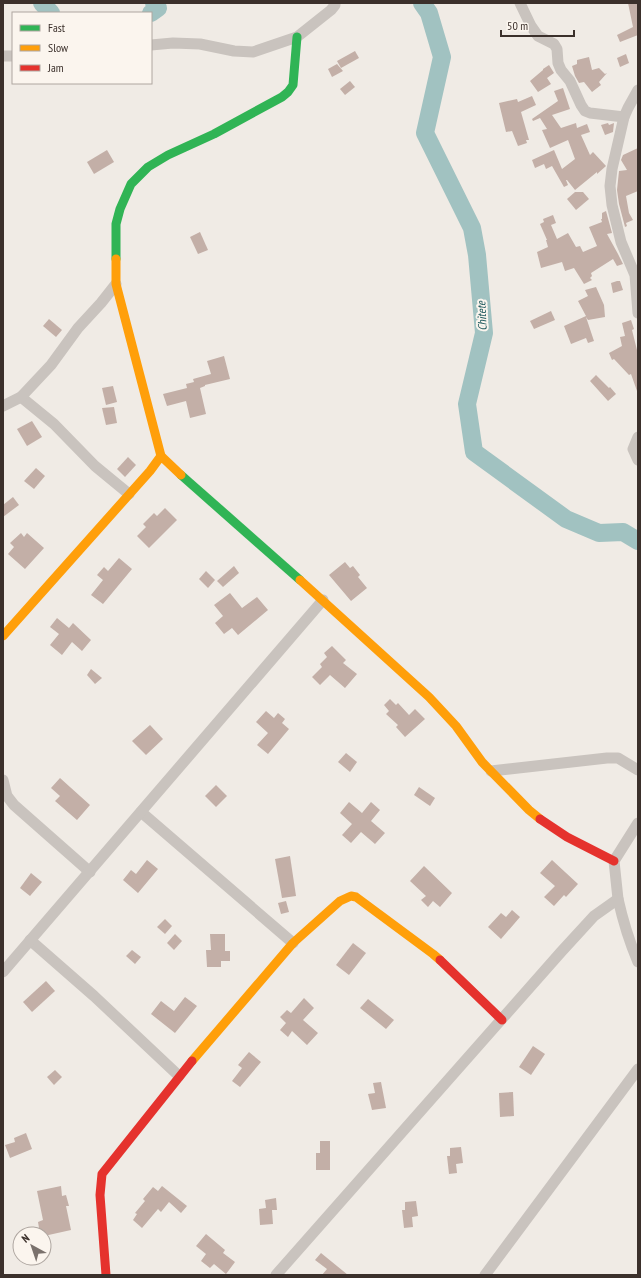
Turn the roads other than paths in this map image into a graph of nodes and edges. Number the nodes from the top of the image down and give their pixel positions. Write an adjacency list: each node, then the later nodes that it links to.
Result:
1 (335, 3): 3 (street)
2 (520, 3): 6 (street)
3 (297, 37): 4 (street); 7 (street)
4 (152, 45)
5 (638, 90): 6 (street)
6 (624, 117): 8 (street)
7 (116, 284): 9 (street); 12 (street)
8 (638, 313)
9 (21, 397): 10 (street); 14 (street)
10 (3, 406)
11 (638, 437): 13 (street)
12 (161, 456): 14 (street); 15 (street)
13 (638, 460)
14 (129, 494): 16 (street)
15 (323, 600): 18 (street); 20 (street)
16 (3, 636)
17 (638, 770): 18 (street)
18 (490, 771): 22 (street)
19 (3, 780): 23 (street)
20 (141, 812): 23 (street); 26 (street)
21 (638, 823): 22 (street)
22 (614, 862): 24 (street)
23 (90, 872): 25 (street)
24 (618, 899): 27 (street); 29 (street)
25 (30, 940): 28 (street); 31 (street)
26 (293, 943): 29 (street); 31 (street)
27 (638, 962)
28 (3, 972)
29 (502, 1020): 33 (street)
30 (638, 1069): 34 (street)
31 (179, 1076): 32 (street)
32 (106, 1275)
33 (276, 1275)
34 (485, 1275)

